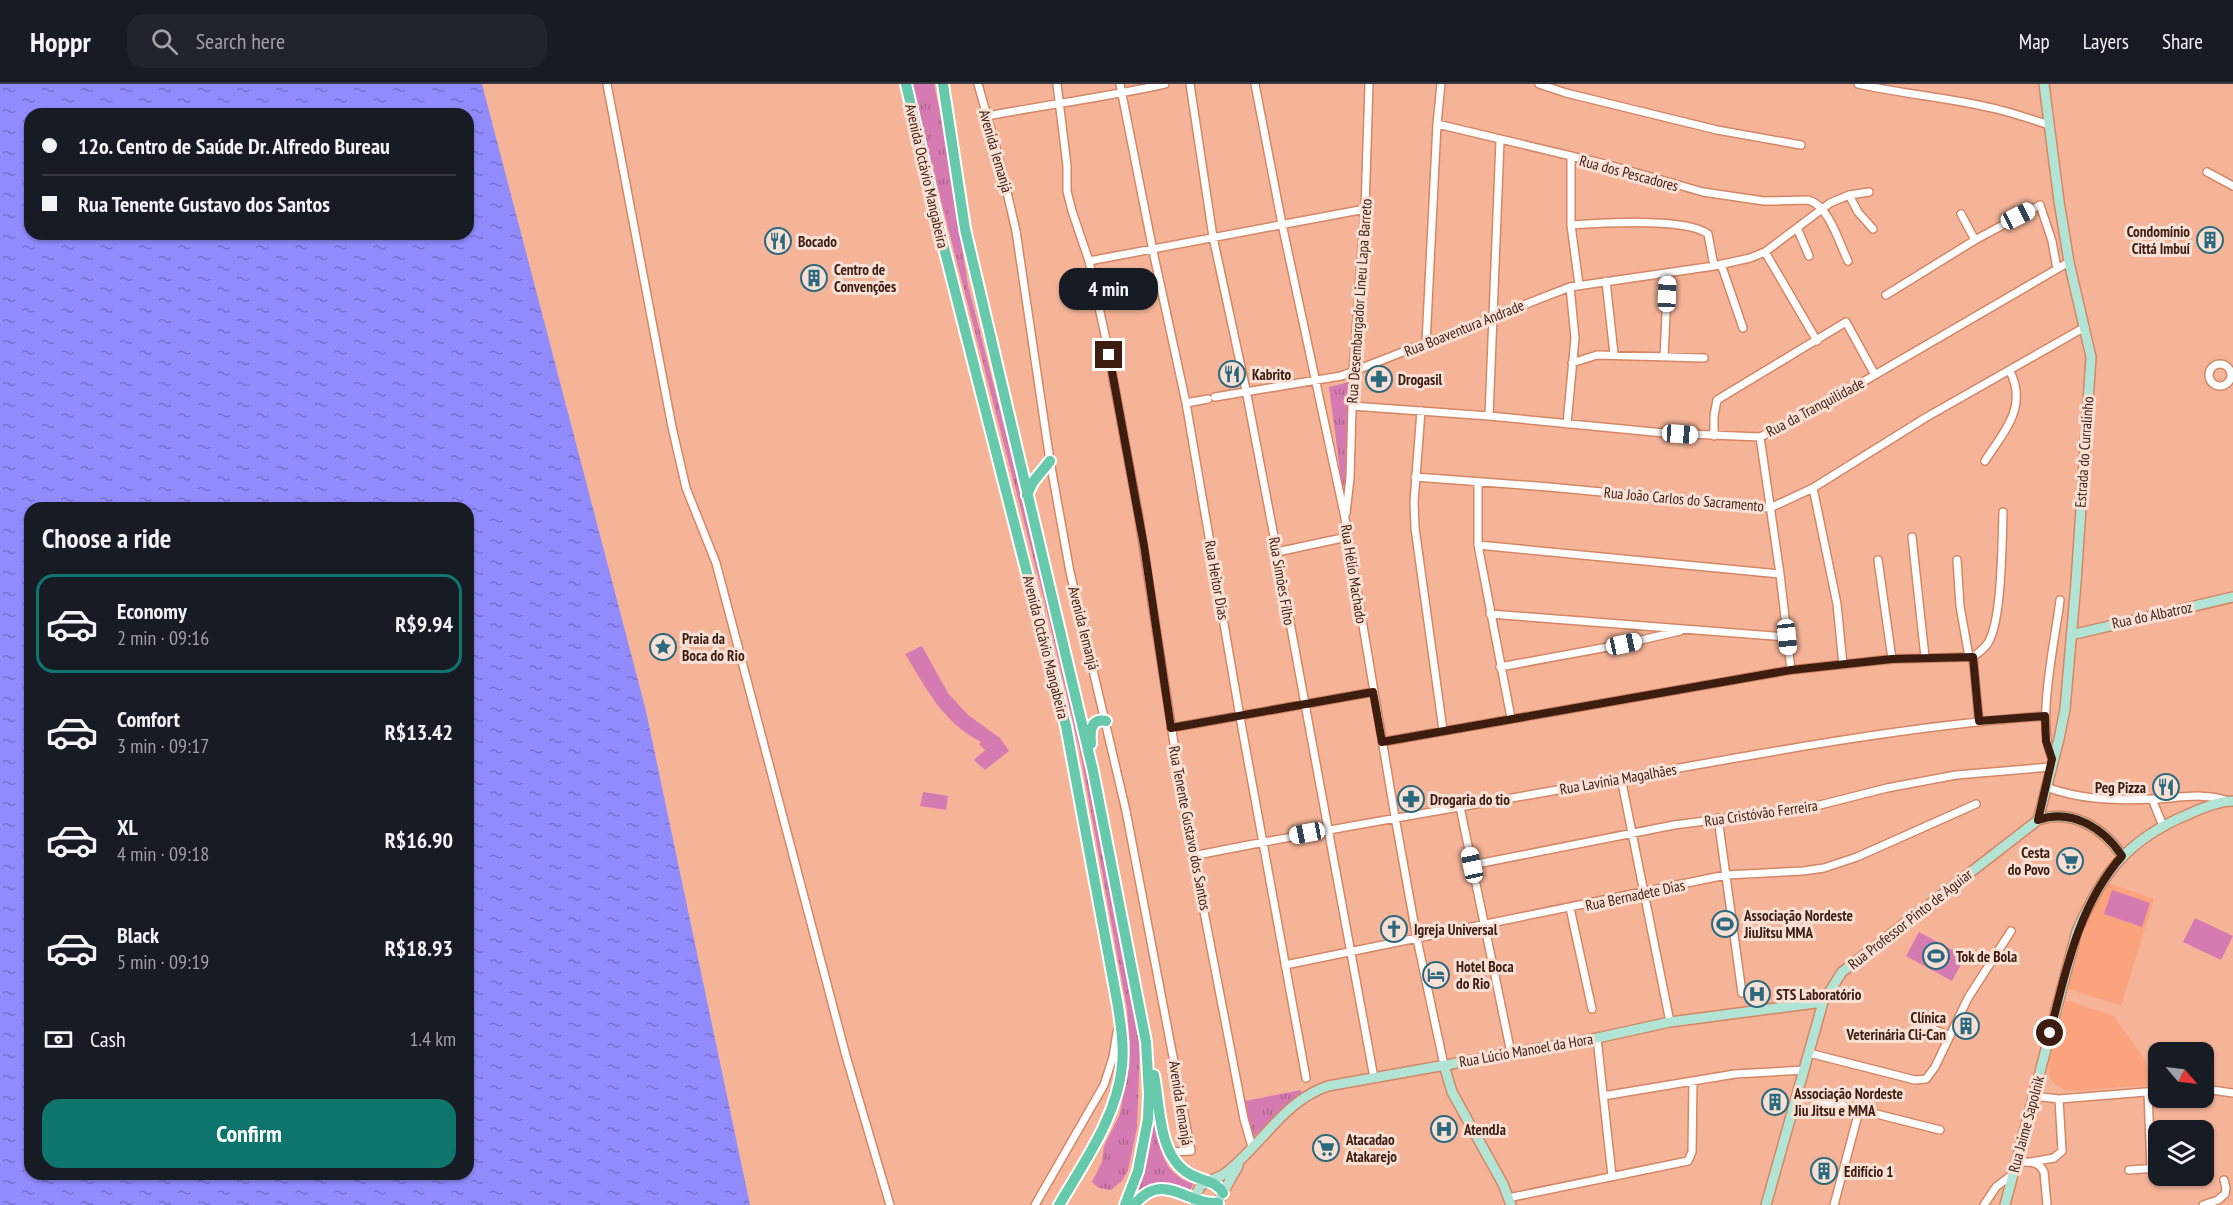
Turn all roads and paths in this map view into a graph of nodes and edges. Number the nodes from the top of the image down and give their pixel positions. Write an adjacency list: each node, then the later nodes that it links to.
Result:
1 (607, 84): 173 (street)
2 (906, 84): 136 (main road, Avenida Octávio Mangabeira)
3 (942, 84): 75 (main road, Avenida Octávio Mangabeira)
4 (978, 84): 17 (street, Avenida Iemanjá)
5 (1057, 84): 16 (street, Rua Tenente Gustavo dos Santos)
6 (1120, 84): 15 (street, Rua Heitor Dias)
7 (1165, 84): 15 (street)
8 (1190, 84): 34 (street, Rua Simões Filho)
9 (1255, 84): 30 (street, Rua Hélio Machado)
10 (1369, 84): 28 (street, Rua Desembargador Lineu Lapa Barreto)
11 (1441, 84): 18 (street)
12 (1539, 84): 21 (street)
13 (1862, 84): 19 (street)
14 (2044, 84): 19 (street, Estrada do Curralinho)
15 (1121, 94): 16 (street); 36 (street, Rua Heitor Dias)
16 (1058, 102): 17 (street); 39 (street, Rua Tenente Gustavo dos Santos)
17 (987, 116): 70 (street, Avenida Iemanjá)
18 (1437, 124): 20 (street, Rua dos Pescadores); 53 (street)
19 (2049, 125): 41 (street, Estrada do Curralinho)
20 (1500, 141): 22 (street, Rua dos Pescadores); 49 (street)
21 (1802, 145)
22 (1571, 157): 27 (street, Rua dos Pescadores); 31 (street)
23 (2207, 172): 24 (street)
24 (2233, 186)
25 (1869, 192): 26 (street)
26 (1849, 195): 27 (street); 33 (street)
27 (1823, 208): 32 (street); 40 (street)
28 (1365, 209): 30 (street); 59 (street, Rua Desembargador Lineu Lapa Barreto)
29 (1961, 214): 35 (street)
30 (1282, 224): 34 (street); 61 (street, Rua Hélio Machado)
31 (1571, 225): 42 (street); 46 (street)
32 (1797, 228): 37 (street); 38 (street)
33 (1873, 230)
34 (1214, 237): 36 (street); 62 (street, Rua Simões Filho)
35 (1975, 240): 43 (street); 48 (street)
36 (1153, 251): 39 (street); 63 (street, Rua Heitor Dias)
37 (1765, 252): 42 (street, Rua Boaventura Andrade); 52 (street)
38 (1809, 256)
39 (1089, 261): 105 (street, Rua Tenente Gustavo dos Santos)
40 (1848, 261)
41 (2069, 262): 43 (street, Rua da Tranquilidade); 50 (street, Estrada do Curralinho)
42 (1718, 265): 44 (street, Rua Boaventura Andrade); 51 (street)
43 (2056, 269): 60 (street, Rua da Tranquilidade)
44 (1668, 273): 45 (street, Rua Boaventura Andrade); 55 (street)
45 (1606, 281): 46 (street, Rua Boaventura Andrade); 54 (street)
46 (1579, 285): 47 (street, Rua Boaventura Andrade)
47 (1570, 287): 49 (street, Rua Boaventura Andrade); 57 (street)
48 (1886, 295)
49 (1492, 316): 53 (street, Rua Boaventura Andrade); 66 (street)
50 (2085, 327): 58 (street, Rua João Carlos do Sacramento); 90 (street, Estrada do Curralinho)
51 (1743, 328)
52 (1817, 340): 60 (street); 68 (street)
53 (1426, 343): 59 (street, Rua Boaventura Andrade)
54 (1614, 354): 55 (street); 57 (street)
55 (1664, 357): 56 (street)
56 (1704, 358)
57 (1572, 363): 67 (street)
58 (2010, 371): 71 (street); 74 (street, Rua João Carlos do Sacramento)
59 (1353, 372): 61 (street, Rua Boaventura Andrade); 64 (street, Rua Desembargador Lineu Lapa Barreto)
60 (1875, 375): 69 (street, Rua da Tranquilidade)
61 (1316, 381): 62 (street, Rua Boaventura Andrade); 78 (street, Rua Hélio Machado)
62 (1246, 390): 63 (street, Rua Boaventura Andrade); 82 (street, Rua Simões Filho)
63 (1186, 403): 101 (street, Rua Heitor Dias)
64 (1352, 406): 65 (street, Rua da Tranquilidade); 78 (street, Rua Desembargador Lineu Lapa Barreto)
65 (1421, 411): 66 (street, Rua da Tranquilidade); 72 (street)
66 (1489, 416): 67 (street, Rua da Tranquilidade)
67 (1567, 423): 68 (street, Rua da Tranquilidade)
68 (1714, 436): 69 (street, Rua da Tranquilidade)
69 (1760, 437): 76 (street)
70 (1050, 461): 75 (main road); 103 (street, Avenida Iemanjá)
71 (1985, 461)
72 (1415, 477): 73 (street, Rua João Carlos do Sacramento); 106 (street)
73 (1478, 482): 76 (street, Rua João Carlos do Sacramento); 81 (street)
74 (1813, 489): 76 (street, Rua João Carlos do Sacramento); 95 (street)
75 (1027, 496): 109 (main road, Avenida Octávio Mangabeira)
76 (1770, 508): 85 (street)
77 (2003, 512): 93 (street)
78 (1345, 518): 79 (street, Rua Hélio Machado)
79 (1347, 537): 82 (street); 98 (street, Rua Hélio Machado)
80 (1912, 537): 92 (street)
81 (1479, 545): 85 (street); 88 (street)
82 (1277, 552): 99 (street, Rua Simões Filho)
83 (1878, 560): 94 (street)
84 (1957, 560): 93 (street)
85 (1780, 574): 91 (street)
86 (2233, 597): 90 (street, Rua do Albatroz)
87 (2060, 600): 100 (street)
88 (1490, 614): 89 (street); 96 (street)
89 (1687, 629): 91 (street); 96 (street)
90 (2072, 635): 108 (street, Estrada do Curralinho)
91 (1787, 637): 97 (street)
92 (1925, 657): 93 (street); 94 (street)
93 (1971, 657): 104 (street)
94 (1892, 659): 95 (street)
95 (1843, 665): 97 (street)
96 (1500, 667): 102 (street)
97 (1791, 670): 102 (street)
98 (1373, 692): 99 (street); 107 (street, Rua Hélio Machado)
99 (1304, 704): 101 (street); 120 (street, Rua Simões Filho)
100 (2045, 716): 104 (street, Rua Lavínia Magalhães); 108 (street)
101 (1240, 717): 105 (street); 122 (street, Rua Heitor Dias)
102 (1510, 718): 106 (street)
103 (1106, 721): 109 (main road); 160 (street, Avenida Iemanjá)
104 (1979, 721): 110 (street, Rua Lavínia Magalhães)
105 (1171, 728): 123 (street, Rua Tenente Gustavo dos Santos)
106 (1443, 730): 107 (street)
107 (1382, 742): 116 (street, Rua Hélio Machado)
108 (2051, 763): 111 (street, Estrada do Curralinho); 117 (street, Rua Cristóvão Ferreira)
109 (1093, 771): 142 (main road, Avenida Octávio Mangabeira)
110 (1621, 778): 115 (street, Rua Lavínia Magalhães); 121 (street)
111 (2046, 787): 112 (street, Rua Jaime Sapolnik); 118 (street, Estrada do Curralinho)
112 (2152, 800): 113 (street, Rua Jaime Sapolnik); 119 (street)
113 (2230, 801): 119 (street, Rua Jaime Sapolnik)
114 (1976, 804): 126 (street, Rua Bernadete Dias)
115 (1460, 807): 116 (street, Rua Lavínia Magalhães); 125 (street)
116 (1395, 817): 120 (street, Rua Lavínia Magalhães); 131 (street, Rua Hélio Machado)
117 (1718, 818): 121 (street, Rua Cristóvão Ferreira); 126 (street)
118 (2038, 820): 124 (street); 135 (street, Rua Professor Pinto de Aguiar)
119 (2163, 826): 124 (street, Rua Jaime Sapolnik)
120 (1328, 829): 122 (street, Rua Lavínia Magalhães); 132 (street, Rua Simões Filho)
121 (1633, 832): 125 (street, Rua Cristóvão Ferreira); 127 (street)
122 (1263, 842): 123 (street, Rua Lavínia Magalhães); 133 (street, Rua Heitor Dias)
123 (1193, 856): 159 (street, Rua Tenente Gustavo dos Santos)
124 (2122, 856): 155 (street, Rua Jaime Sapolnik)
125 (1472, 865): 129 (street)
126 (1726, 875): 127 (street, Rua Bernadete Dias); 134 (street)
127 (1645, 892): 128 (street, Rua Bernadete Dias); 138 (street)
128 (1570, 908): 129 (street, Rua Bernadete Dias); 137 (street)
129 (1484, 926): 131 (street, Rua Bernadete Dias); 143 (street)
130 (2011, 931): 140 (street)
131 (1417, 939): 132 (street, Rua Bernadete Dias); 145 (street, Rua Hélio Machado)
132 (1352, 951): 133 (street, Rua Bernadete Dias); 148 (street, Rua Simões Filho)
133 (1285, 965): 147 (street, Rua Heitor Dias)
134 (1742, 993)
135 (1823, 1002): 138 (street, Rua Lúcio Manoel da Hora); 144 (street, Rua Professor Pinto de Aguiar)
136 (1118, 1006): 174 (street); 175 (main road, Avenida Octávio Mangabeira)
137 (1592, 1010)
138 (1670, 1022): 141 (street, Rua Lúcio Manoel da Hora)
139 (1916, 1022): 140 (street)
140 (1950, 1036): 144 (street)
141 (1598, 1038): 143 (street, Rua Lúcio Manoel da Hora); 154 (street)
142 (1146, 1042): 160 (main road); 176 (main road, Avenida Octávio Mangabeira)
143 (1511, 1053): 145 (street, Rua Lúcio Manoel da Hora)
144 (1809, 1053): 146 (street, Rua Professor Pinto de Aguiar)
145 (1444, 1065): 148 (street, Rua Lúcio Manoel da Hora); 171 (street)
146 (1804, 1070): 149 (street); 153 (street, Rua Professor Pinto de Aguiar)
147 (1306, 1078)
148 (1374, 1078): 159 (street, Rua Lúcio Manoel da Hora)
149 (1693, 1081): 154 (street); 167 (street)
150 (2214, 1090): 152 (street)
151 (2148, 1092): 156 (street)
152 (2233, 1093)
153 (1797, 1094): 157 (street); 178 (street, Rua Professor Pinto de Aguiar)
154 (1604, 1096): 167 (street)
155 (2033, 1096): 156 (street); 162 (street, Rua Jaime Sapolnik)
156 (2059, 1099): 163 (street)
157 (1859, 1111): 158 (street); 179 (street)
158 (1940, 1130)
159 (1252, 1147): 161 (street, Rua Lúcio Manoel da Hora)
160 (1170, 1152): 169 (main road)
161 (1244, 1156): 169 (street); 170 (street)
162 (2016, 1162): 163 (street); 166 (street, Rua Jaime Sapolnik)
163 (2031, 1162): 182 (street)
164 (2148, 1169): 165 (street)
165 (2129, 1170)
166 (2013, 1174): 180 (street); 181 (street, Rua Jaime Sapolnik)
167 (1612, 1176): 171 (street)
168 (2224, 1180): 183 (street)
169 (1207, 1181): 170 (main road); 172 (street)
170 (1219, 1200): 172 (main road)
171 (1510, 1201)
172 (1195, 1202): 177 (main road)
173 (890, 1205)
174 (1035, 1205)
175 (1059, 1205)
176 (1125, 1205)
177 (1134, 1205)
178 (1766, 1205)
179 (1833, 1205)
180 (1983, 1205)
181 (2005, 1205)
182 (2047, 1205)
183 (2203, 1205)

